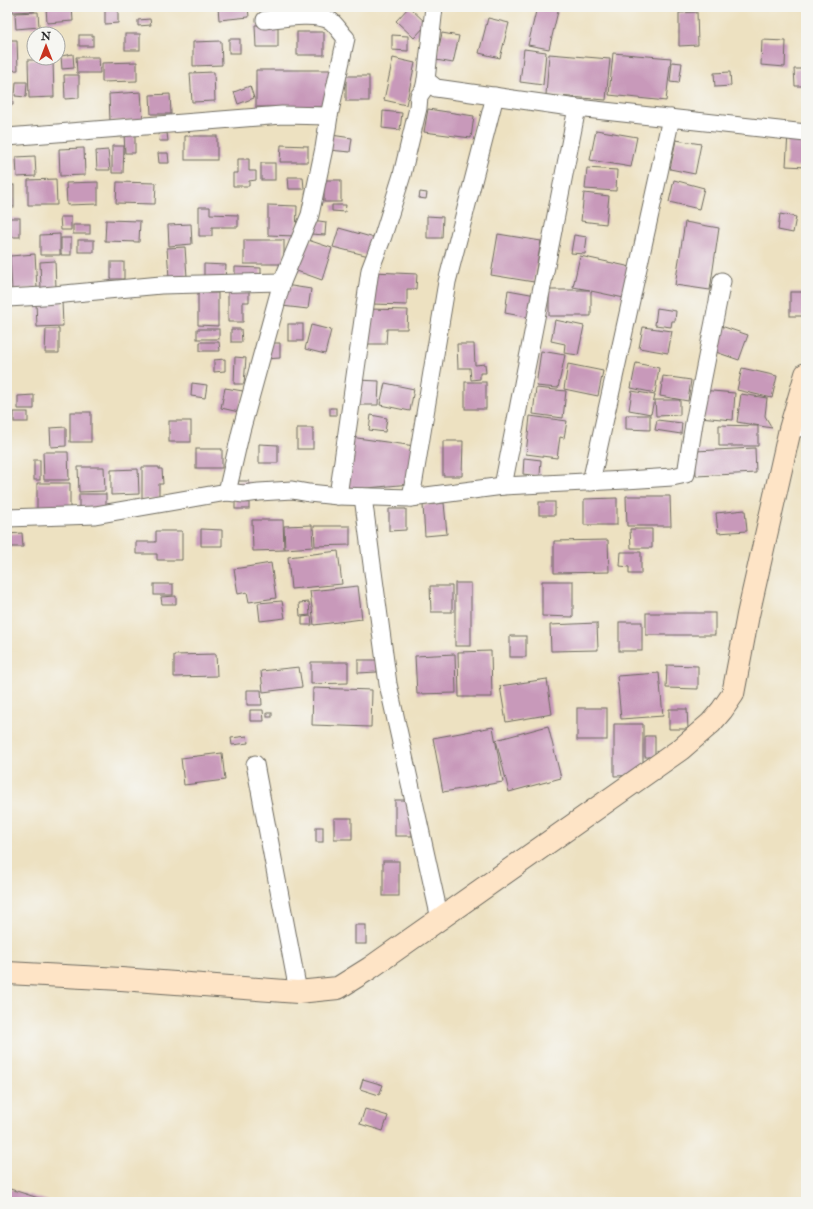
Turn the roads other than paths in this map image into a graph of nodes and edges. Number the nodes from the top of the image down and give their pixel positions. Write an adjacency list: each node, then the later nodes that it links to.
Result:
1 (434, 7): 3 (street)
2 (265, 20): 6 (street)
3 (426, 80): 4 (street); 18 (street)
4 (495, 96): 5 (street); 20 (street)
5 (577, 108): 7 (street); 16 (street)
6 (329, 116): 9 (street); 11 (street)
7 (671, 118): 8 (street); 15 (street)
8 (806, 133)
9 (7, 137)
10 (722, 281): 15 (street)
11 (282, 282): 12 (street); 17 (street)
12 (7, 298)
13 (806, 374): 14 (main road)
14 (798, 428): 23 (main road)
15 (591, 482): 16 (street)
16 (503, 486): 20 (street)
17 (227, 492): 18 (street); 21 (street)
18 (338, 496): 19 (street)
19 (363, 497): 20 (street); 23 (street)
20 (411, 498)
21 (7, 518)
22 (255, 764): 25 (street)
23 (440, 919): 25 (main road)
24 (7, 973): 25 (main road)
25 (298, 991)

